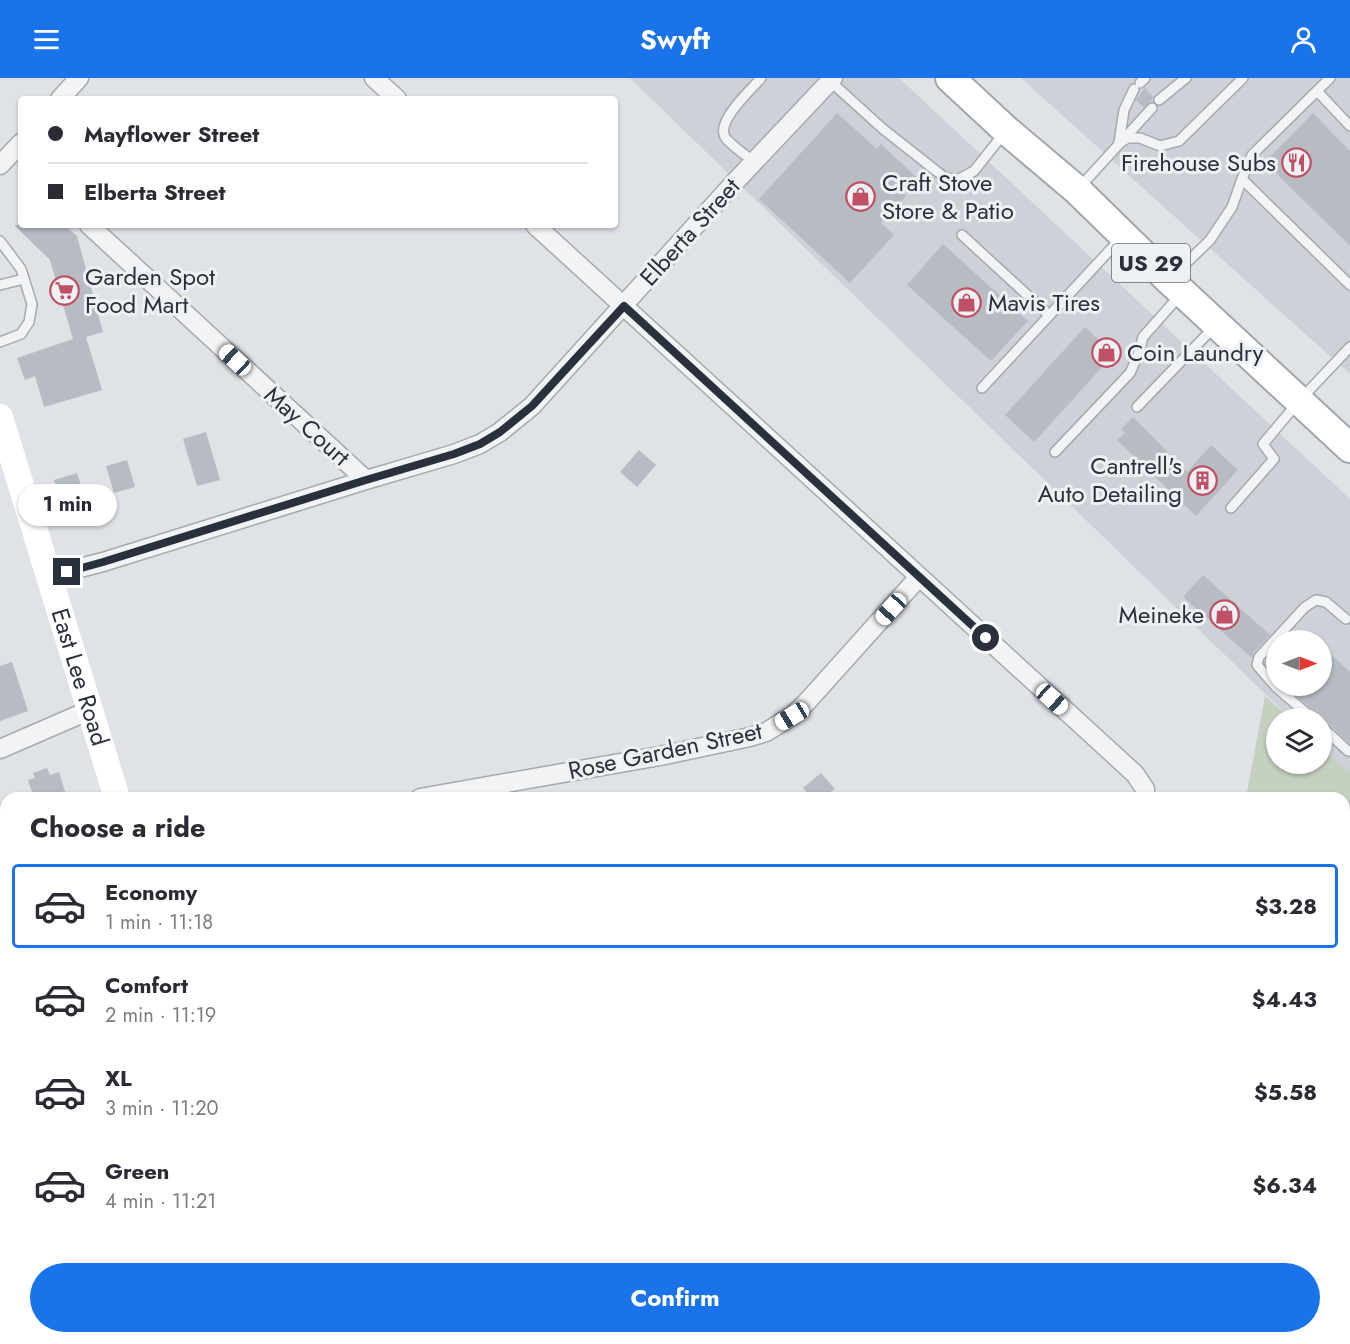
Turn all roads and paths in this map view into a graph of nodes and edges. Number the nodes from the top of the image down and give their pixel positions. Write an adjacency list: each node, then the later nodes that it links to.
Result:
1 (79, 78): 11 (street)
2 (374, 78): 12 (street)
3 (761, 78): 18 (lane)
4 (950, 78): 16 (main road, US 29)
5 (1185, 78): 13 (lane)
6 (1243, 78): 17 (lane)
7 (1330, 78): 10 (lane)
8 (831, 80): 16 (lane); 18 (street, Elberta Street)
9 (1140, 83): 17 (lane)
10 (1317, 91): 15 (lane); 19 (lane)
11 (63, 96)
12 (394, 96)
13 (1159, 100)
14 (1152, 108): 17 (lane)
15 (1350, 126)
16 (1006, 130): 20 (main road, US 29)
17 (1119, 143): 20 (lane)
18 (754, 162): 30 (street, Elberta Street)
19 (1242, 179): 28 (lane); 29 (lane)
20 (1077, 190): 24 (main road, US 29)
21 (92, 228): 41 (street, May Court)
22 (539, 228): 30 (street)
23 (962, 235): 31 (lane)
24 (1123, 236): 29 (main road, US 29); 31 (lane)
25 (0, 242): 26 (lane)
26 (24, 279): 27 (lane); 33 (lane)
27 (0, 285)
28 (1350, 285)
29 (1175, 286): 32 (main road, US 29); 40 (lane)
30 (624, 306): 41 (street, Elberta Street); 44 (street)
31 (1049, 315): 35 (lane)
32 (1216, 325): 36 (main road, US 29); 37 (lane)
33 (0, 342)
34 (1350, 347): 36 (lane)
35 (982, 388)
36 (1299, 401): 39 (main road, US 29); 42 (lane)
37 (1137, 407)
38 (0, 417): 43 (street, East Lee Road)
39 (1350, 448)
40 (1055, 452)
41 (366, 480): 43 (street, Elberta Street)
42 (1231, 508)
43 (49, 576): 47 (street, East Lee Road)
44 (919, 577): 52 (street, Rose Garden Street); 53 (street)
45 (1349, 619): 46 (lane)
46 (1300, 708)
47 (90, 710): 49 (street); 51 (street, East Lee Road)
48 (1332, 736): 50 (lane)
49 (0, 749)
50 (1350, 751)
51 (115, 792)
52 (454, 792)
53 (1144, 792)

